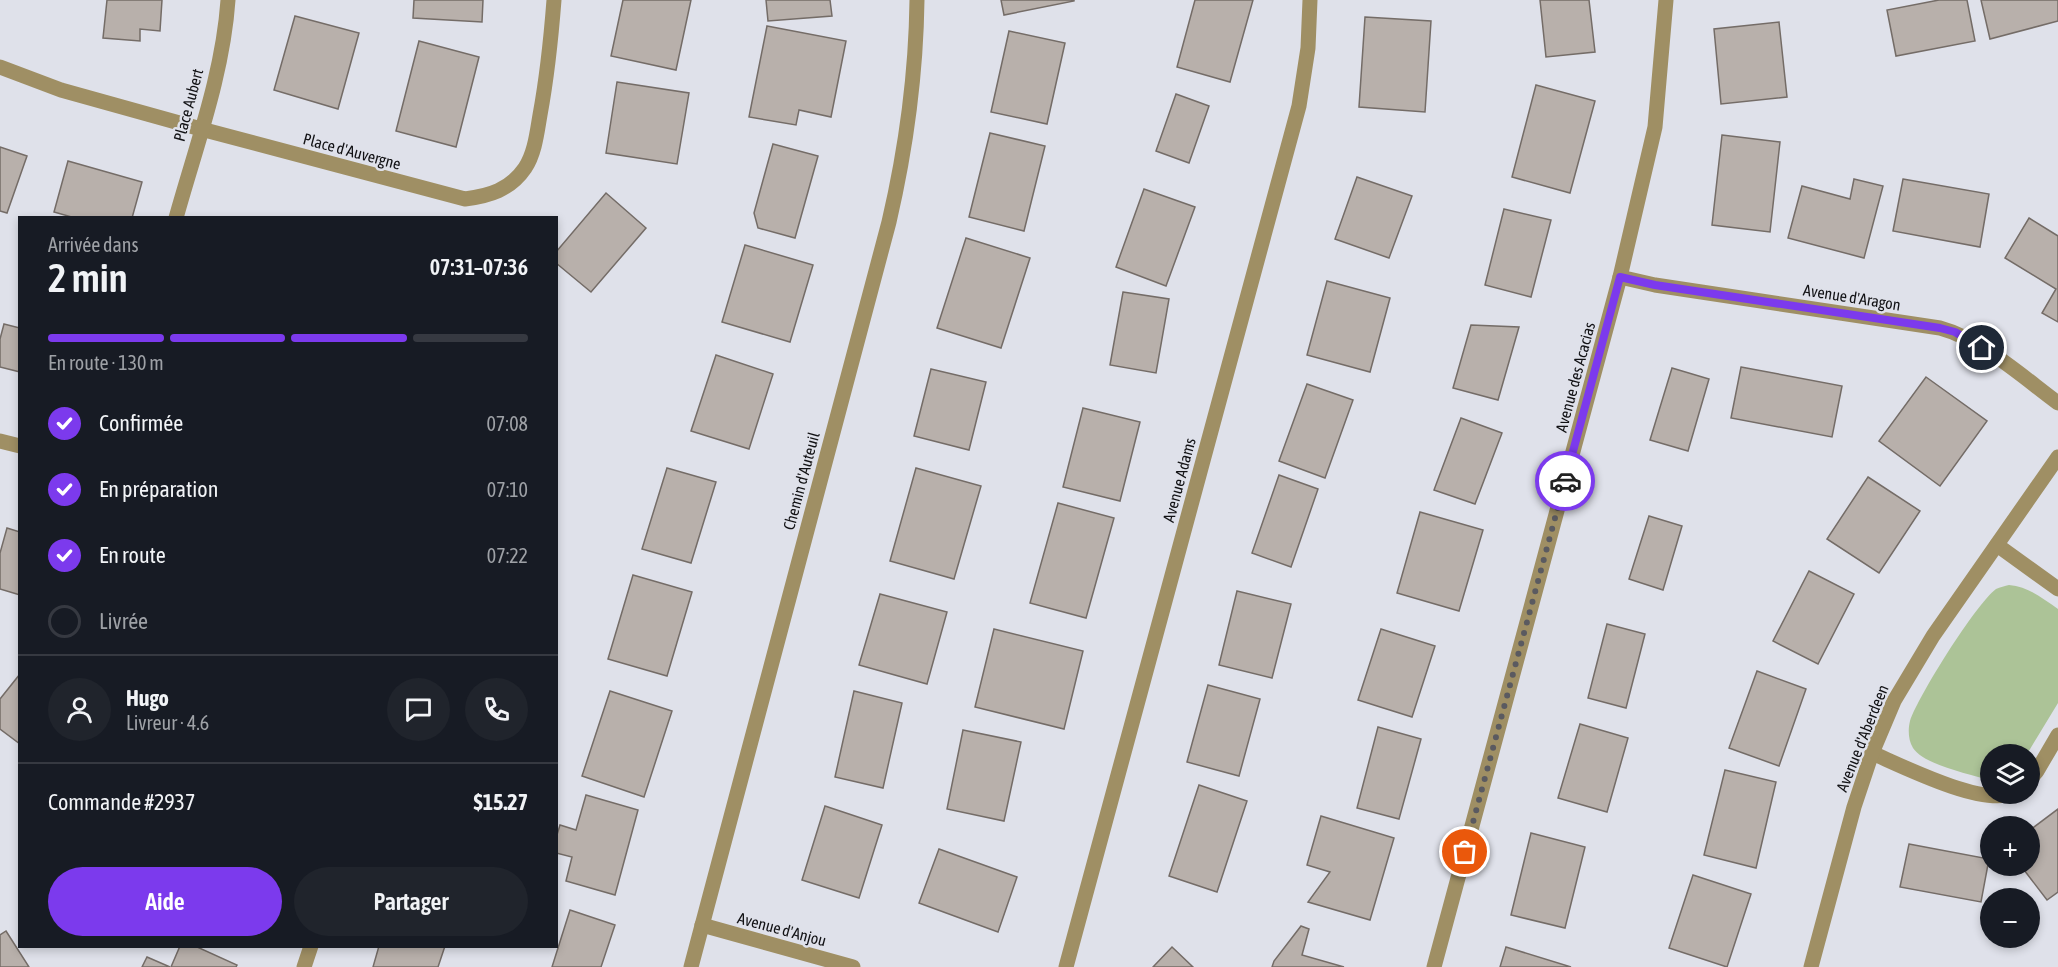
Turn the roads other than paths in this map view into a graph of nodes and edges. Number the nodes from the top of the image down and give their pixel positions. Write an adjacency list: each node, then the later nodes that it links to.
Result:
1 (228, 0): 7 (street, Place Aubert)
2 (554, 0): 7 (street, Place d'Auvergne)
3 (917, 0): 20 (street, Chemin d'Auteuil)
4 (1310, 0): 25 (street, Avenue Adams)
5 (1666, 0): 9 (street, Avenue des Acacias)
6 (0, 67): 7 (street, Place d'Auvergne)
7 (201, 129): 8 (street, Place Aubert)
8 (177, 216)
9 (1620, 277): 10 (street, Avenue d'Aragon); 26 (street, Avenue des Acacias)
10 (2058, 403)
11 (0, 441): 12 (street)
12 (18, 446)
13 (2058, 457): 14 (street, Avenue d'Aberdeen)
14 (1997, 545): 15 (street); 17 (street, Avenue d'Aberdeen)
15 (2058, 589)
16 (2058, 735): 18 (street)
17 (1872, 753): 19 (street); 27 (street, Avenue d'Aberdeen)
18 (2040, 766)
19 (1980, 794)
20 (702, 925): 23 (street, Chemin d'Auteuil); 24 (street, Avenue d'Anjou)
21 (310, 948): 22 (street)
22 (304, 967)
23 (690, 967)
24 (853, 967)
25 (1066, 967)
26 (1434, 967)
27 (1811, 967)

